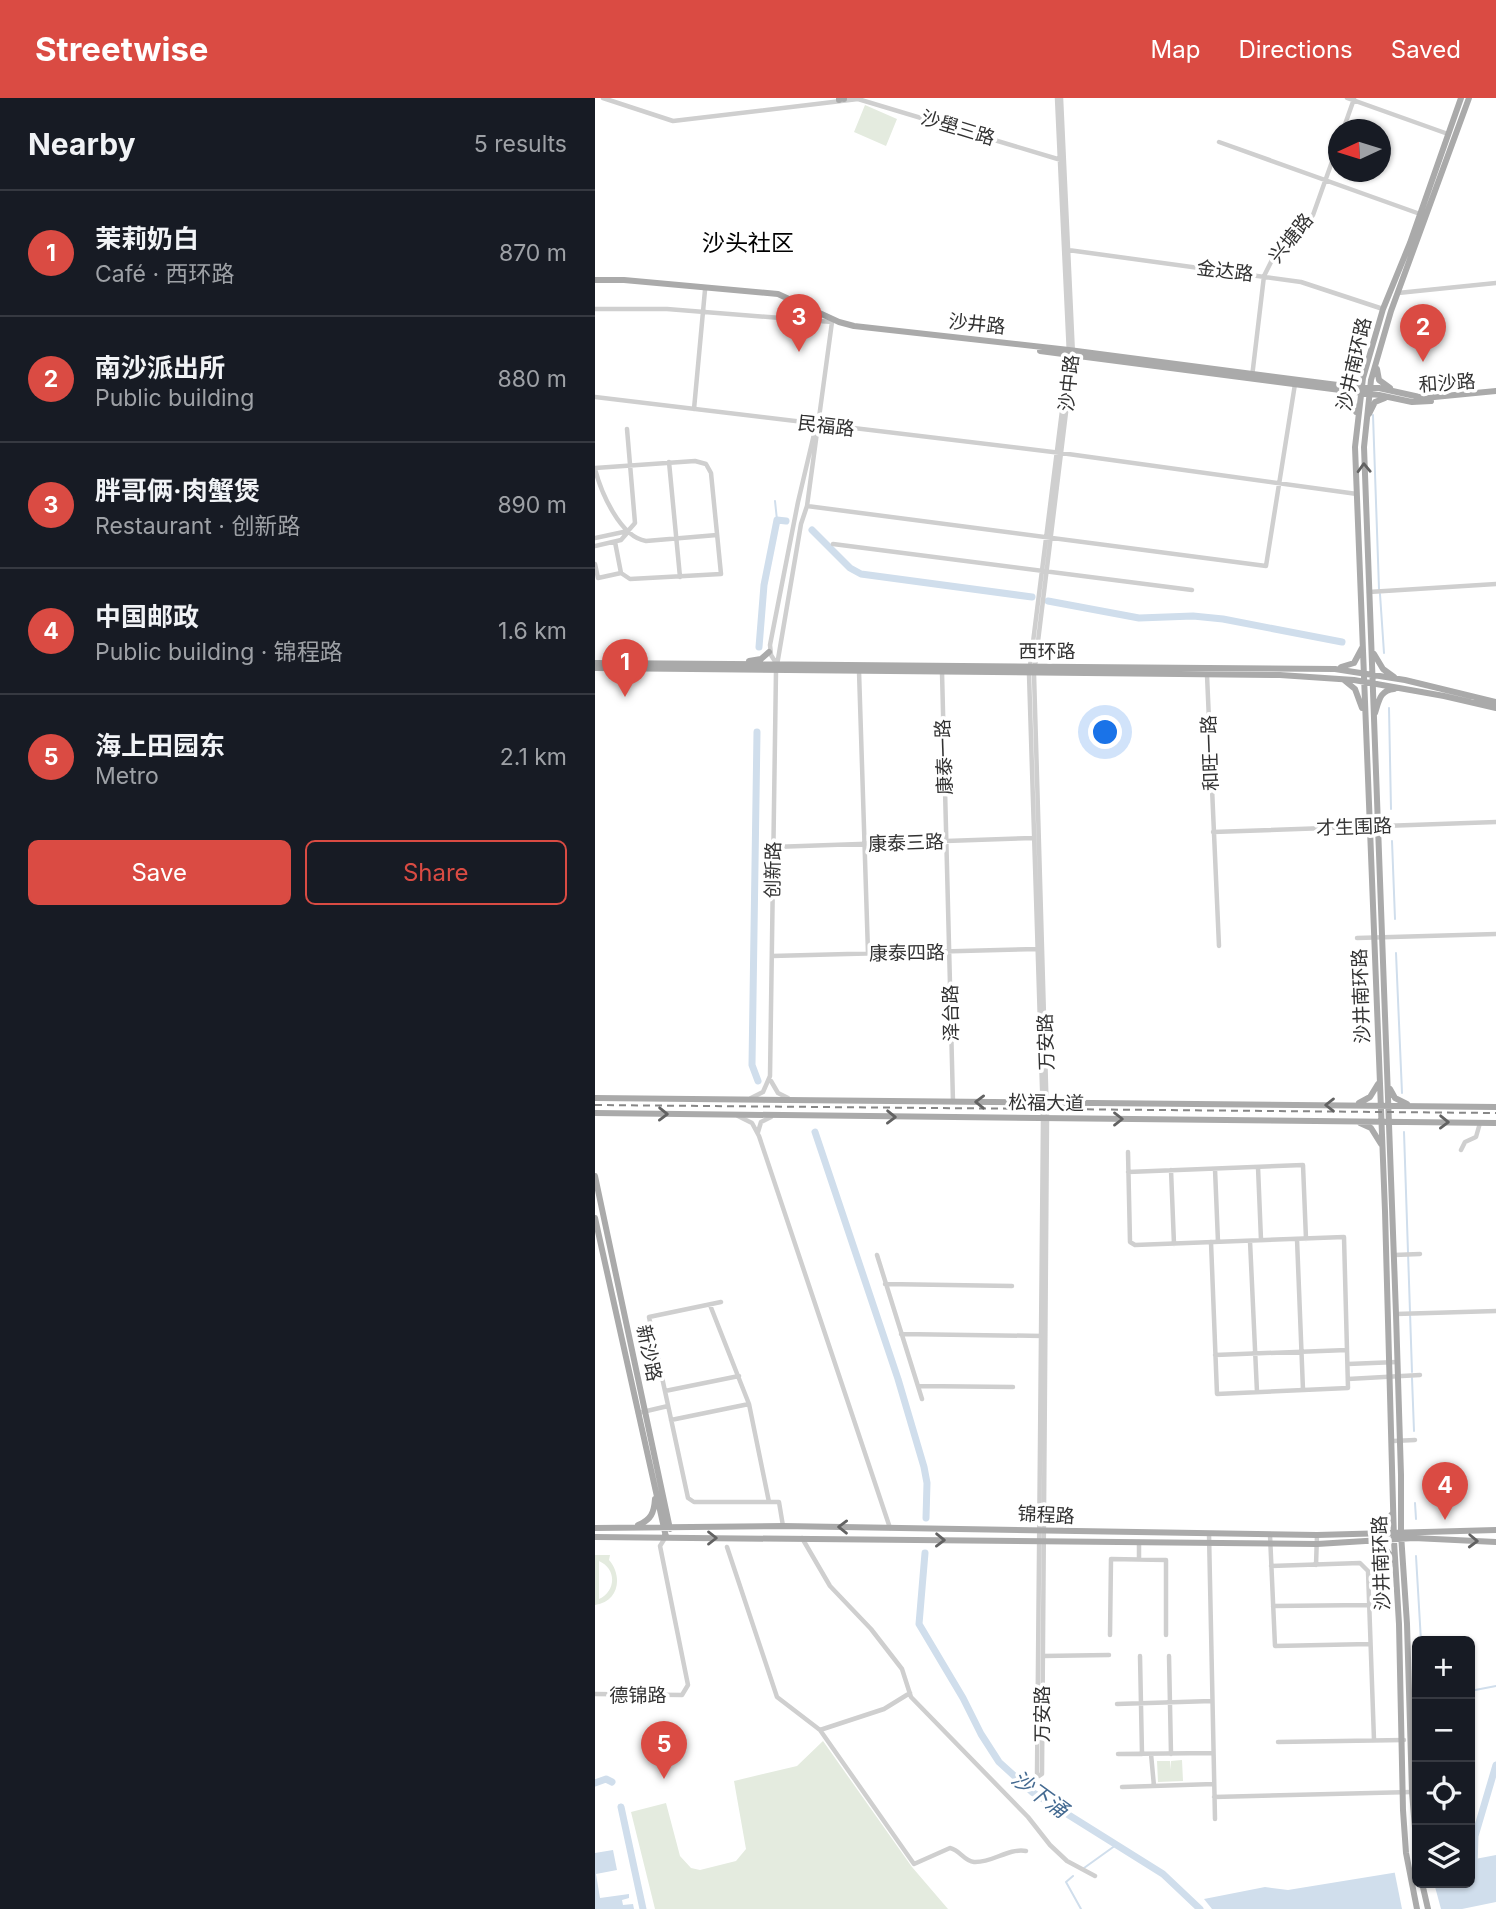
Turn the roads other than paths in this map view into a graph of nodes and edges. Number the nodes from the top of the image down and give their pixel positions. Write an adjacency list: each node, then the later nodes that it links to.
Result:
1 (603, 98): 6 (street, 沙壆三路)
2 (1059, 98): 11 (street, 沙中路)
3 (1346, 98): 7 (street)
4 (1461, 98): 9 (main road, 沙井南环路)
5 (1469, 98): 20 (main road, 沙井南环路)
6 (841, 99): 11 (street, 沙壆三路)
7 (1353, 99): 8 (street); 9 (street)
8 (1347, 119)
9 (1448, 134): 14 (main road, 沙井南环路)
10 (1219, 142): 13 (street)
11 (1062, 160): 15 (street, 沙中路)
12 (1328, 172): 13 (street, 兴塘路)
13 (1325, 180): 14 (street); 16 (street, 兴塘路)
14 (1420, 214): 22 (main road, 沙井南环路)
15 (1067, 250): 16 (street, 金达路); 25 (street, 沙中路)
16 (1264, 276): 22 (street, 金达路); 27 (street, 兴塘路)
17 (595, 281): 19 (main road, 沙井路); 25 (main road, 沙井路)
18 (1496, 284): 20 (street)
19 (705, 290): 23 (street); 24 (main road, 沙井路)
20 (1398, 293): 26 (main road, 沙井南环路)
21 (595, 309): 23 (street)
22 (1383, 309): 30 (main road, 沙井南环路)
23 (703, 313): 24 (street); 36 (street)
24 (832, 322): 25 (main road, 沙井路); 38 (street, 创新路)
25 (1071, 353): 27 (main road, 沙井路); 41 (street, 沙中路)
26 (1376, 362): 31 (main road, 沙井南环路); 32 (main road)
27 (1252, 376): 28 (main road, 沙井路)
28 (1296, 382): 29 (main road, 沙井路); 30 (main road, 沙井路); 45 (street)
29 (1334, 389): 30 (main road, 沙井路); 37 (main road)
30 (1361, 391): 31 (main road, 和沙路); 37 (main road, 沙井南环路)
31 (1369, 391): 32 (main road, 和沙路); 35 (main road, 和沙路); 40 (main road, 沙井南环路)
32 (1401, 393): 33 (main road, 和沙路)
33 (1496, 393): 35 (main road, 和沙路)
34 (595, 397): 36 (street, 民福路)
35 (1389, 397): 40 (main road)
36 (694, 409): 38 (street, 民福路)
37 (1357, 419): 46 (main road, 沙井南环路)
38 (819, 425): 41 (street, 民福路); 47 (street, 创新路); 68 (street, 创新路)
39 (627, 429): 43 (street)
40 (1365, 432): 62 (main road, 沙井南环路, one-way to 40)
41 (1058, 453): 45 (street, 民福路); 51 (street, 沙中路)
42 (669, 462): 43 (street); 49 (street); 52 (street)
43 (630, 465): 44 (street); 48 (street)
44 (595, 468): 48 (street)
45 (1279, 484): 46 (street, 民福路); 51 (street)
46 (1357, 494): 63 (main road, 沙井南环路)
47 (807, 506): 51 (street); 68 (street, 创新路)
48 (628, 531): 50 (street); 52 (street); 53 (street)
49 (717, 535): 52 (street); 59 (street)
50 (595, 537)
51 (1048, 537): 57 (street, 沙中路)
52 (676, 539): 59 (street)
53 (615, 542): 55 (street); 58 (street)
54 (833, 544): 57 (street)
55 (595, 546)
56 (595, 564): 58 (street)
57 (1043, 571): 61 (street); 70 (street, 沙中路)
58 (621, 573): 59 (street)
59 (680, 577)
60 (1496, 584): 62 (street)
61 (1192, 590)
62 (1376, 592): 63 (main road, 沙井南环路)
63 (1368, 643): 69 (main road); 73 (main road, 沙井南环路); 75 (main road)
64 (769, 652): 66 (main road)
65 (595, 663): 66 (main road, 西环路)
66 (746, 664): 68 (main road, 西环路)
67 (595, 668): 68 (main road, 西环路)
68 (776, 668): 70 (main road, 西环路); 71 (main road, 西环路); 88 (street, 创新路)
69 (1335, 669): 70 (main road, 西环路); 73 (main road, 西环路)
70 (1032, 670): 72 (main road, 西环路); 74 (main road, 西环路); 85 (street, 万安路)
71 (859, 671): 72 (main road, 西环路); 87 (street)
72 (942, 672): 86 (street, 康泰一路)
73 (1368, 673): 75 (main road, 西环路); 77 (main road, 沙井南环路)
74 (1207, 675): 76 (main road, 西环路); 84 (street, 和旺一路)
75 (1395, 678): 79 (main road, 西环路)
76 (1342, 679): 77 (main road, 西环路); 81 (main road)
77 (1368, 682): 78 (main road, 西环路); 81 (main road, 沙井南环路)
78 (1403, 688): 80 (main road, 西环路); 81 (main road)
79 (1496, 702)
80 (1496, 708)
81 (1369, 720): 83 (main road, 沙井南环路)
82 (1496, 822): 83 (street, 才生围路)
83 (1375, 826): 84 (street, 才生围路); 90 (main road, 沙井南环路)
84 (1213, 832): 92 (street, 和旺一路)
85 (1037, 838): 86 (street, 康泰三路); 93 (street, 万安路)
86 (946, 841): 87 (street, 康泰三路); 94 (street, 泽台路)
87 (864, 844): 88 (street, 康泰三路); 95 (street)
88 (773, 847): 96 (street, 创新路)
89 (1496, 934): 90 (street)
90 (1378, 937): 91 (street); 97 (main road, 沙井南环路); 99 (main road, 沙井南环路)
91 (1357, 938)
92 (1219, 946)
93 (1040, 949): 94 (street, 康泰四路); 104 (street, 万安路)
94 (950, 952): 95 (street, 康泰四路); 103 (street, 泽台路)
95 (868, 953): 96 (street, 康泰四路)
96 (772, 956): 98 (street, 创新路)
97 (1380, 1075): 105 (main road); 106 (main road, 沙井南环路)
98 (770, 1076): 101 (street); 102 (street)
99 (1387, 1079): 106 (main road, 沙井南环路); 107 (main road)
100 (595, 1095): 101 (main road, 松福大道)
101 (749, 1099): 102 (main road, 松福大道)
102 (791, 1100): 103 (main road, 松福大道)
103 (953, 1102): 104 (main road, 松福大道, one-way to 103)
104 (1045, 1103): 105 (main road, 松福大道, one-way to 104); 112 (street, 万安路)
105 (1353, 1105): 106 (main road, 松福大道)
106 (1385, 1105): 107 (main road, 松福大道); 114 (main road, 沙井南环路)
107 (1416, 1106): 108 (main road, 松福大道)
108 (1496, 1107)
109 (595, 1115): 110 (main road, 松福大道, one-way to 110)
110 (735, 1115): 111 (main road, 松福大道); 118 (street)
111 (776, 1116): 112 (main road, 松福大道, one-way to 112); 118 (street)
112 (1045, 1119): 113 (main road, 松福大道, one-way to 113); 146 (street, 万安路)
113 (1352, 1121): 114 (main road, 松福大道); 122 (main road)
114 (1385, 1121): 115 (main road, 松福大道); 119 (main road, 沙井南环路); 122 (main road, 沙井南环路)
115 (1410, 1122): 116 (main road, 松福大道, one-way to 116); 119 (main road)
116 (1481, 1123): 117 (main road, 松福大道); 120 (street)
117 (1496, 1123)
118 (759, 1136): 178 (street)
119 (1390, 1143): 138 (main road, 沙井南环路)
120 (1461, 1150)
121 (1128, 1152): 126 (street)
122 (1383, 1155): 151 (main road, 沙井南环路)
123 (1258, 1167): 124 (street); 130 (street); 131 (street)
124 (1215, 1168): 125 (street); 134 (street)
125 (1171, 1170): 126 (street); 135 (street)
126 (1128, 1172): 135 (street)
127 (595, 1176): 165 (main road, 新沙路)
128 (595, 1218): 165 (main road, 新沙路)
129 (1297, 1239): 130 (street); 131 (street); 148 (street)
130 (1306, 1239): 147 (street)
131 (1261, 1240): 132 (street)
132 (1249, 1241): 134 (street); 149 (street)
133 (1211, 1242): 134 (street); 135 (street); 150 (street)
134 (1218, 1242)
135 (1174, 1244)
136 (1417, 1254): 138 (street)
137 (877, 1255): 139 (street)
138 (1394, 1255): 144 (main road, 沙井南环路)
139 (885, 1284): 140 (street); 145 (street)
140 (1012, 1286)
141 (721, 1302): 142 (street)
142 (710, 1304): 153 (street); 160 (street)
143 (1496, 1311): 144 (street)
144 (1396, 1314): 151 (main road, 沙井南环路)
145 (901, 1335): 146 (street); 157 (street)
146 (1044, 1336): 180 (street, 万安路)
147 (1347, 1350): 148 (street); 152 (street)
148 (1301, 1351): 149 (street); 159 (street)
149 (1255, 1353): 150 (street); 161 (street)
150 (1215, 1355): 161 (street)
151 (1394, 1362): 152 (street); 155 (main road, 沙井南环路)
152 (1348, 1364): 156 (street)
153 (739, 1376): 160 (street); 163 (street)
154 (1420, 1376): 155 (street)
155 (1398, 1377): 156 (street); 167 (main road, 沙井南环路)
156 (1348, 1379): 159 (street)
157 (918, 1386): 158 (street); 162 (street)
158 (1013, 1387)
159 (1303, 1390): 161 (street)
160 (665, 1391): 164 (street)
161 (1257, 1392)
162 (922, 1399)
163 (749, 1404): 166 (street); 170 (street)
164 (668, 1406): 165 (street); 166 (street)
165 (642, 1412): 169 (main road, 新沙路); 171 (main road, 新沙路)
166 (671, 1420): 170 (street)
167 (1396, 1440): 168 (street); 172 (main road, 沙井南环路)
168 (1415, 1440)
169 (655, 1490): 175 (main road); 176 (main road, 新沙路)
170 (769, 1502): 174 (street)
171 (666, 1507): 173 (main road); 176 (main road, 新沙路)
172 (1398, 1513): 184 (main road); 187 (main road, 沙井南环路); 189 (main road)
173 (685, 1526): 174 (main road, 锦程路); 176 (main road, 锦程路)
174 (783, 1526): 178 (main road, 锦程路, one-way to 174)
175 (635, 1527): 176 (main road, 锦程路); 177 (main road, 锦程路)
176 (667, 1527): 186 (main road, 新沙路)
177 (595, 1528)
178 (890, 1528): 180 (main road, 锦程路)
179 (1496, 1530): 184 (main road, 锦程路)
180 (1042, 1532): 181 (main road, 锦程路); 190 (street, 万安路)
181 (1209, 1534): 182 (main road, 锦程路); 193 (street)
182 (1270, 1535): 183 (main road, 锦程路); 194 (street)
183 (1317, 1535): 189 (main road, 锦程路); 195 (street)
184 (1417, 1535): 187 (main road, 锦程路); 192 (main road, 锦程路, one-way to 192); 197 (main road)
185 (595, 1537): 186 (main road, 锦程路)
186 (669, 1537): 188 (main road, 锦程路, one-way to 188); 212 (street, 德锦路)
187 (1398, 1537): 189 (main road, 锦程路); 197 (main road, 沙井南环路); 199 (main road, 沙井南环路)
188 (802, 1538): 190 (main road, 锦程路, one-way to 190); 211 (street)
189 (1375, 1538): 195 (main road, 锦程路); 199 (main road)
190 (1042, 1541): 191 (main road, 锦程路); 207 (street, 万安路)
191 (1140, 1542): 193 (main road, 锦程路); 198 (street)
192 (1496, 1542)
193 (1209, 1543): 194 (main road, 锦程路); 213 (street)
194 (1270, 1543): 195 (main road, 锦程路); 201 (street)
195 (1317, 1544): 200 (street)
196 (727, 1547): 217 (street)
197 (1402, 1552): 219 (main road, 沙井南环路)
198 (1139, 1559): 204 (street); 205 (street)
199 (1396, 1562): 219 (main road, 沙井南环路)
200 (1316, 1565): 201 (street); 202 (street)
201 (1271, 1566): 203 (street)
202 (1369, 1605): 203 (street); 206 (street)
203 (1273, 1606): 206 (street)
204 (1110, 1635)
205 (1166, 1635)
206 (1370, 1644): 218 (street)
207 (1041, 1656): 207 (street, 万安路); 208 (street)
208 (1109, 1656)
209 (1140, 1656): 215 (street)
210 (1169, 1656): 214 (street)
211 (909, 1693): 217 (street); 234 (street)
212 (595, 1695)
213 (1212, 1701): 214 (street); 221 (street)
214 (1170, 1702): 215 (street); 225 (street)
215 (1141, 1703): 216 (street); 223 (street)
216 (1117, 1704)
217 (820, 1730): 233 (street)
218 (1374, 1740): 219 (street); 220 (street)
219 (1406, 1740): 229 (main road, 沙井南环路)
220 (1278, 1742)
221 (1213, 1753): 225 (street); 226 (street)
222 (1118, 1754): 223 (street)
223 (1142, 1754): 224 (street)
224 (1151, 1754): 225 (street); 227 (street)
225 (1171, 1754)
226 (1214, 1784): 227 (street); 230 (street)
227 (1154, 1786): 228 (street)
228 (1122, 1787)
229 (1408, 1792): 230 (street); 232 (main road, 沙井南环路); 236 (main road, 沙井南环路)
230 (1214, 1797): 231 (street)
231 (1215, 1819)
232 (1413, 1825)
233 (1026, 1851)
234 (1095, 1876)
235 (1423, 1888): 237 (main road)
236 (1417, 1909)
237 (1428, 1909)

